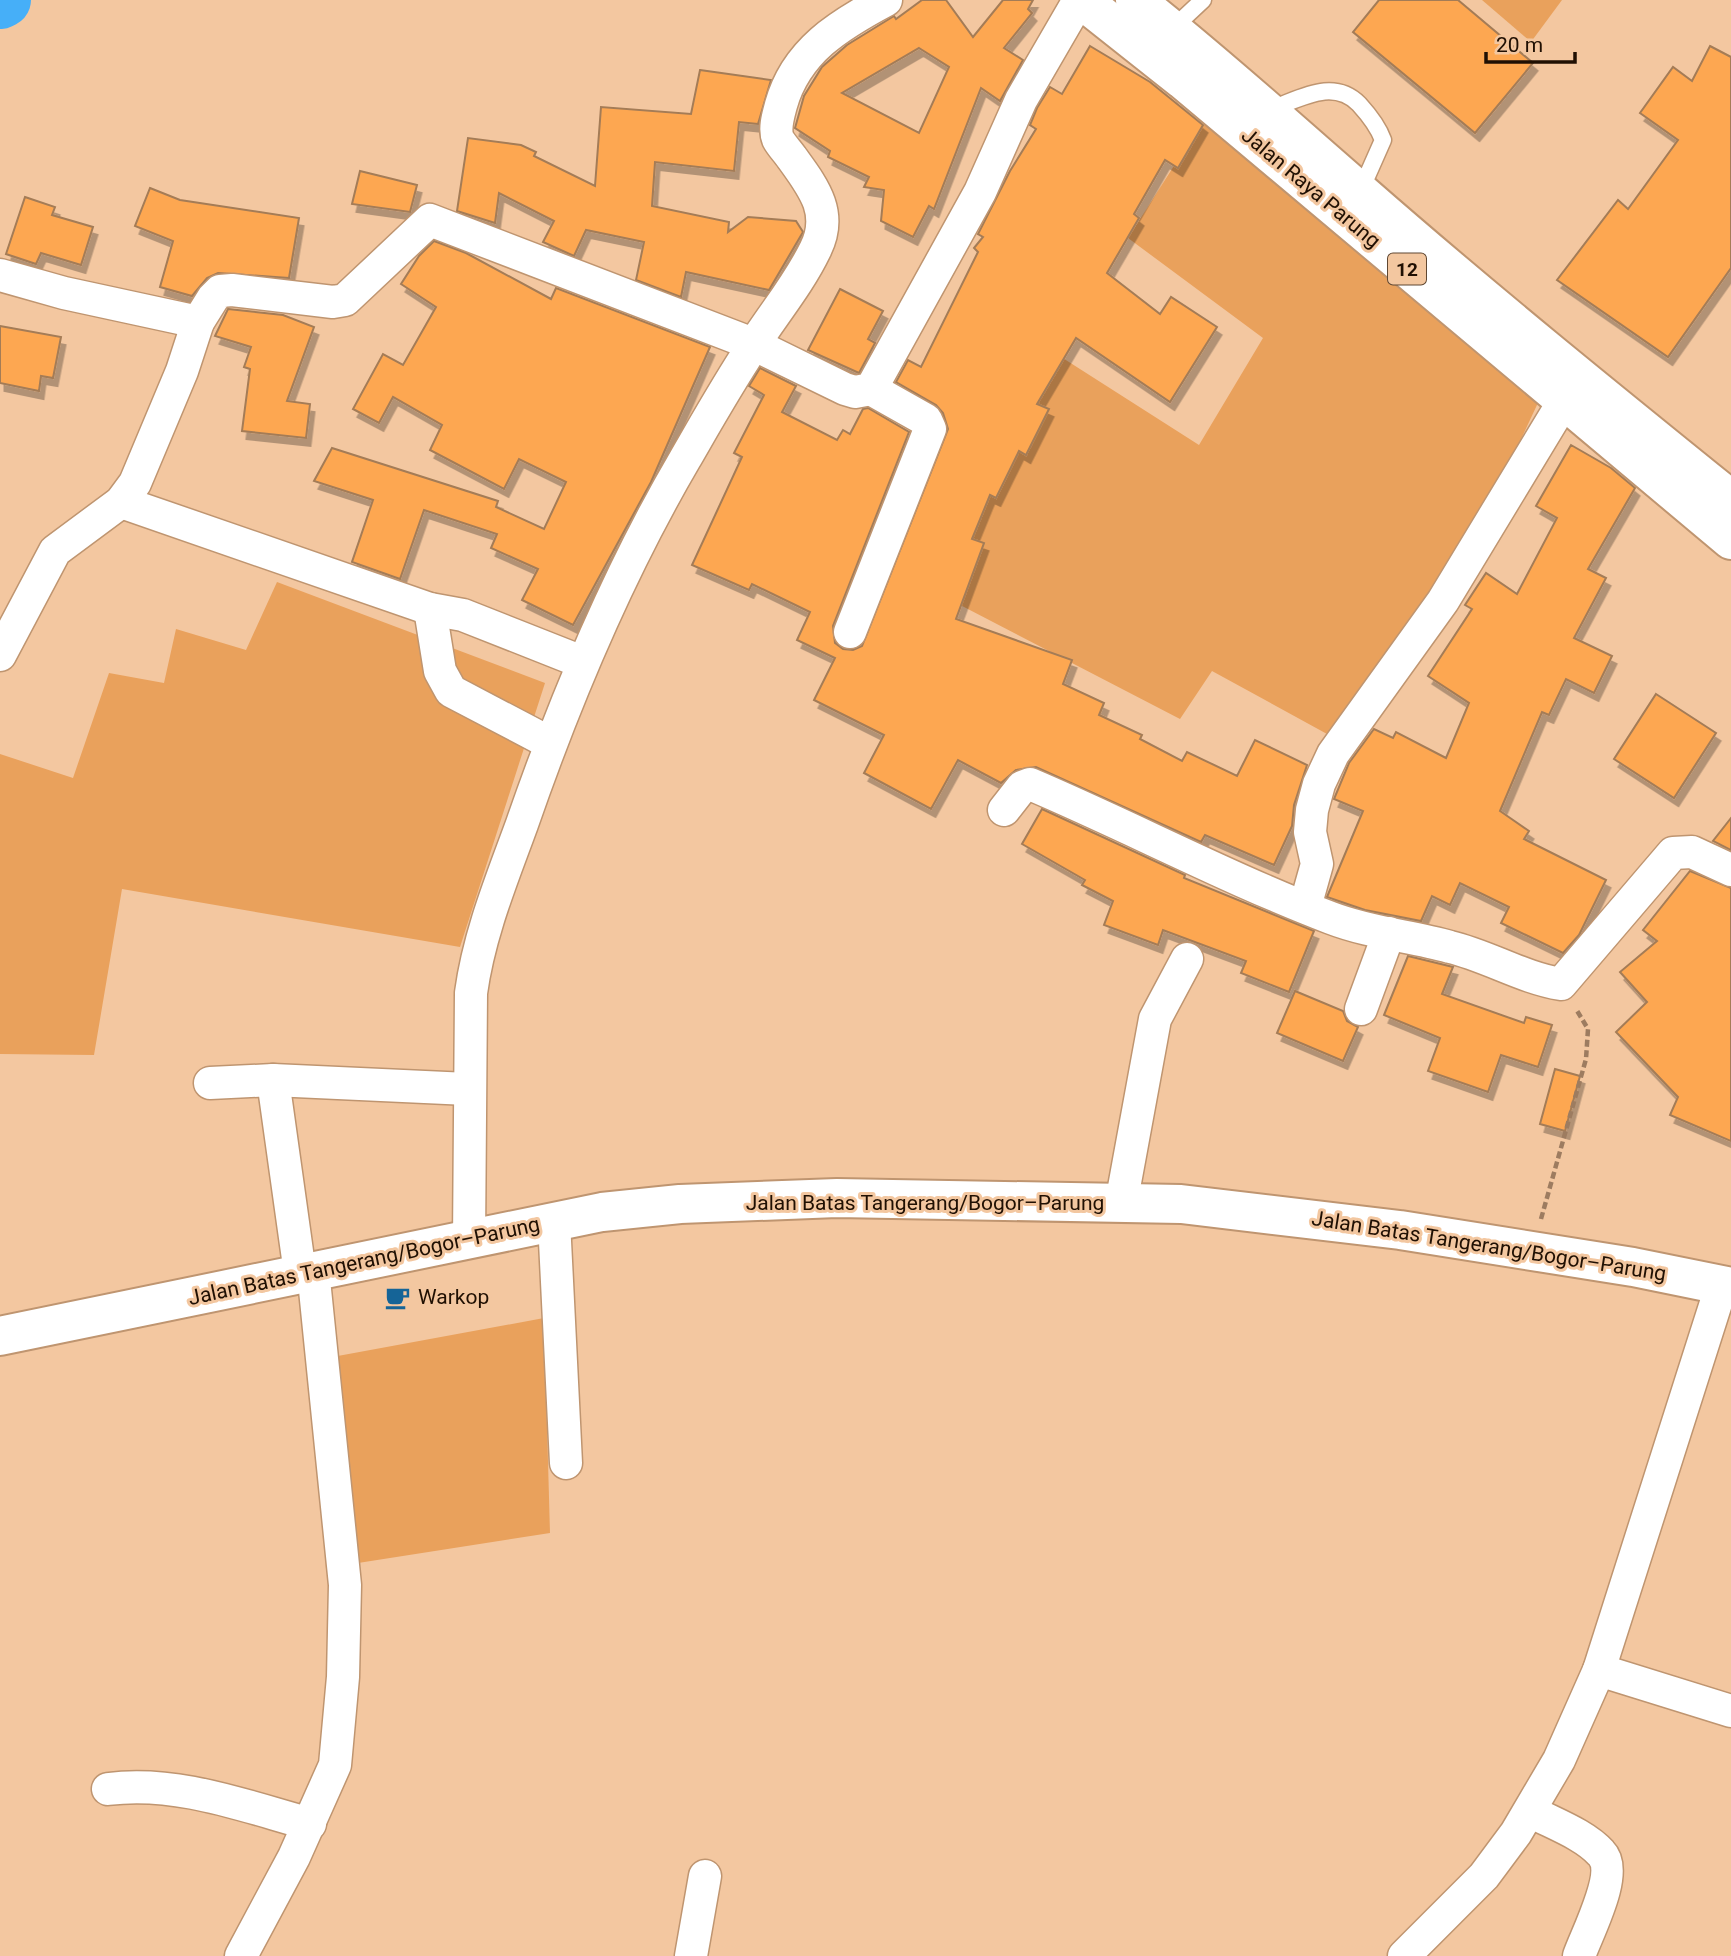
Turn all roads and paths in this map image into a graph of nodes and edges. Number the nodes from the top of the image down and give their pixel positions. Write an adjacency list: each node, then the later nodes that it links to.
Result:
1 (886, 0): 10 (street)
2 (1080, 0): 11 (street); 12 (main road, Jalan Raya Parung / 12)
3 (1135, 0): 5 (main road, Jalan Raya Parung / 12)
4 (1203, 0): 5 (lane)
5 (1172, 29): 6 (main road, Jalan Raya Parung / 12)
6 (1268, 110): 7 (main road, Jalan Raya Parung / 12); 7 (lane)
7 (1360, 192): 13 (main road, Jalan Raya Parung / 12)
8 (0, 275): 9 (street)
9 (198, 321): 10 (street); 14 (street)
10 (754, 344): 11 (street); 19 (street)
11 (871, 389): 17 (street)
12 (1564, 401): 15 (main road, Jalan Raya Parung / 12); 23 (street)
13 (1731, 500)
14 (121, 502): 16 (street); 18 (street)
15 (1731, 540)
16 (429, 609): 19 (street); 20 (street)
17 (850, 632)
18 (0, 655)
19 (582, 662): 20 (street)
20 (550, 743): 30 (street)
21 (1004, 810): 23 (street)
22 (1731, 870): 26 (street)
23 (1305, 907): 24 (street)
24 (1389, 933): 26 (street); 27 (street)
25 (1187, 959): 31 (street)
26 (1561, 984): 34 (path)
27 (1361, 1009)
28 (273, 1080): 29 (street); 30 (street); 35 (street)
29 (210, 1083)
30 (468, 1089): 33 (street)
31 (1121, 1204): 32 (main road, Jalan Batas Tangerang/Bogor–Parung); 34 (main road, Jalan Batas Tangerang/Bogor–Parung)
32 (554, 1222): 33 (main road, Jalan Batas Tangerang/Bogor–Parung); 38 (street)
33 (469, 1241): 35 (main road, Jalan Batas Tangerang/Bogor–Parung)
34 (1528, 1252): 36 (main road, Jalan Batas Tangerang/Bogor–Parung)
35 (306, 1272): 37 (main road, Jalan Batas Tangerang/Bogor–Parung); 43 (street)
36 (1727, 1285): 39 (street)
37 (0, 1336)
38 (566, 1463)
39 (1599, 1670): 40 (street); 42 (street)
40 (1731, 1711)
41 (108, 1789): 43 (street)
42 (1530, 1811): 47 (street); 48 (street)
43 (310, 1824): 45 (street)
44 (705, 1876): 46 (street)
45 (241, 1956)
46 (691, 1956)
47 (1404, 1956)
48 (1579, 1956)

